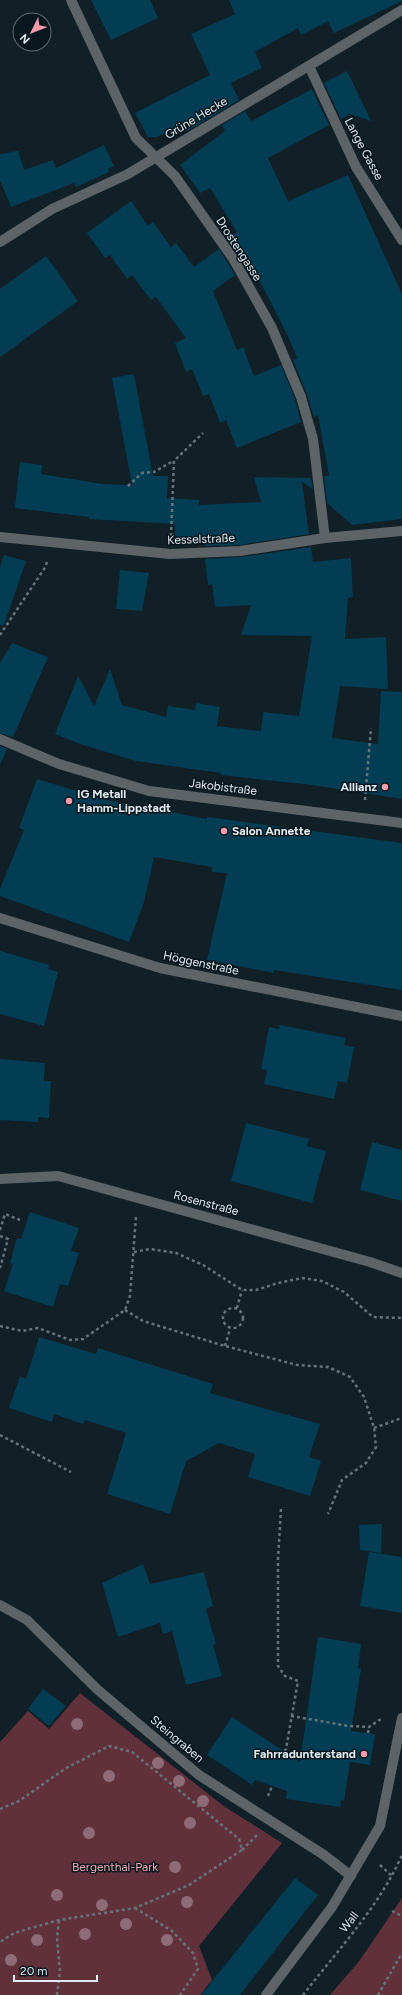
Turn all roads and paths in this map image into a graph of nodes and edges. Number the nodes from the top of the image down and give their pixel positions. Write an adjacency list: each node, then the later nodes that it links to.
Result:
1 (71, 0): 4 (street, Drostengasse)
2 (402, 10): 3 (street, Grüne Hecke)
3 (309, 66): 4 (street, Grüne Hecke); 5 (street, Lange Gasse)
4 (154, 157): 6 (street, Grüne Hecke); 12 (street, Drostengasse)
5 (402, 240)
6 (0, 242)
7 (203, 433): 8 (path)
8 (174, 461): 9 (path); 14 (path)
9 (128, 486)
10 (402, 531): 12 (street, Kesselstraße)
11 (0, 537): 13 (street, Kesselstraße)
12 (325, 538): 14 (street, Kesselstraße)
13 (51, 542): 14 (street, Kesselstraße); 15 (path)
14 (170, 554)
15 (0, 635)
16 (371, 728): 18 (path)
17 (0, 739): 18 (street, Jakobistraße)
18 (363, 818): 19 (street, Jakobistraße)
19 (402, 823)
20 (0, 918): 21 (street, Höggenstraße)
21 (402, 1016)
22 (0, 1179): 23 (street, Rosenstraße)
23 (141, 1199): 27 (path); 29 (street, Rosenstraße)
24 (20, 1220): 25 (path)
25 (0, 1230)
26 (0, 1236): 28 (path)
27 (134, 1252): 30 (path); 32 (path)
28 (0, 1268)
29 (402, 1273)
30 (242, 1290): 31 (path); 33 (path)
31 (237, 1308): 35 (path); 35 (path)
32 (126, 1310): 34 (path); 36 (path)
33 (402, 1318)
34 (0, 1326)
35 (230, 1329): 36 (path)
36 (225, 1346): 38 (path)
37 (402, 1418): 38 (path)
38 (374, 1428): 42 (path)
39 (0, 1434): 40 (path)
40 (71, 1472)
41 (281, 1509): 44 (path)
42 (328, 1514)
43 (0, 1605): 52 (street, Steingraben)
44 (291, 1716): 47 (path); 49 (path)
45 (402, 1718): 52 (street)
46 (381, 1719): 47 (path)
47 (369, 1727): 48 (path)
48 (368, 1733)
49 (282, 1756)
50 (0, 1809): 53 (path)
51 (402, 1855): 62 (path, Wall)
52 (351, 1876): 61 (street)
53 (135, 1908): 56 (path); 60 (path)
54 (392, 1911): 55 (path)
55 (402, 1916)
56 (59, 1920): 57 (path); 59 (path)
57 (0, 1942)
58 (402, 1953): 63 (path)
59 (57, 1995)
60 (180, 1995)
61 (266, 1995)
62 (303, 1995)
63 (378, 1995)

